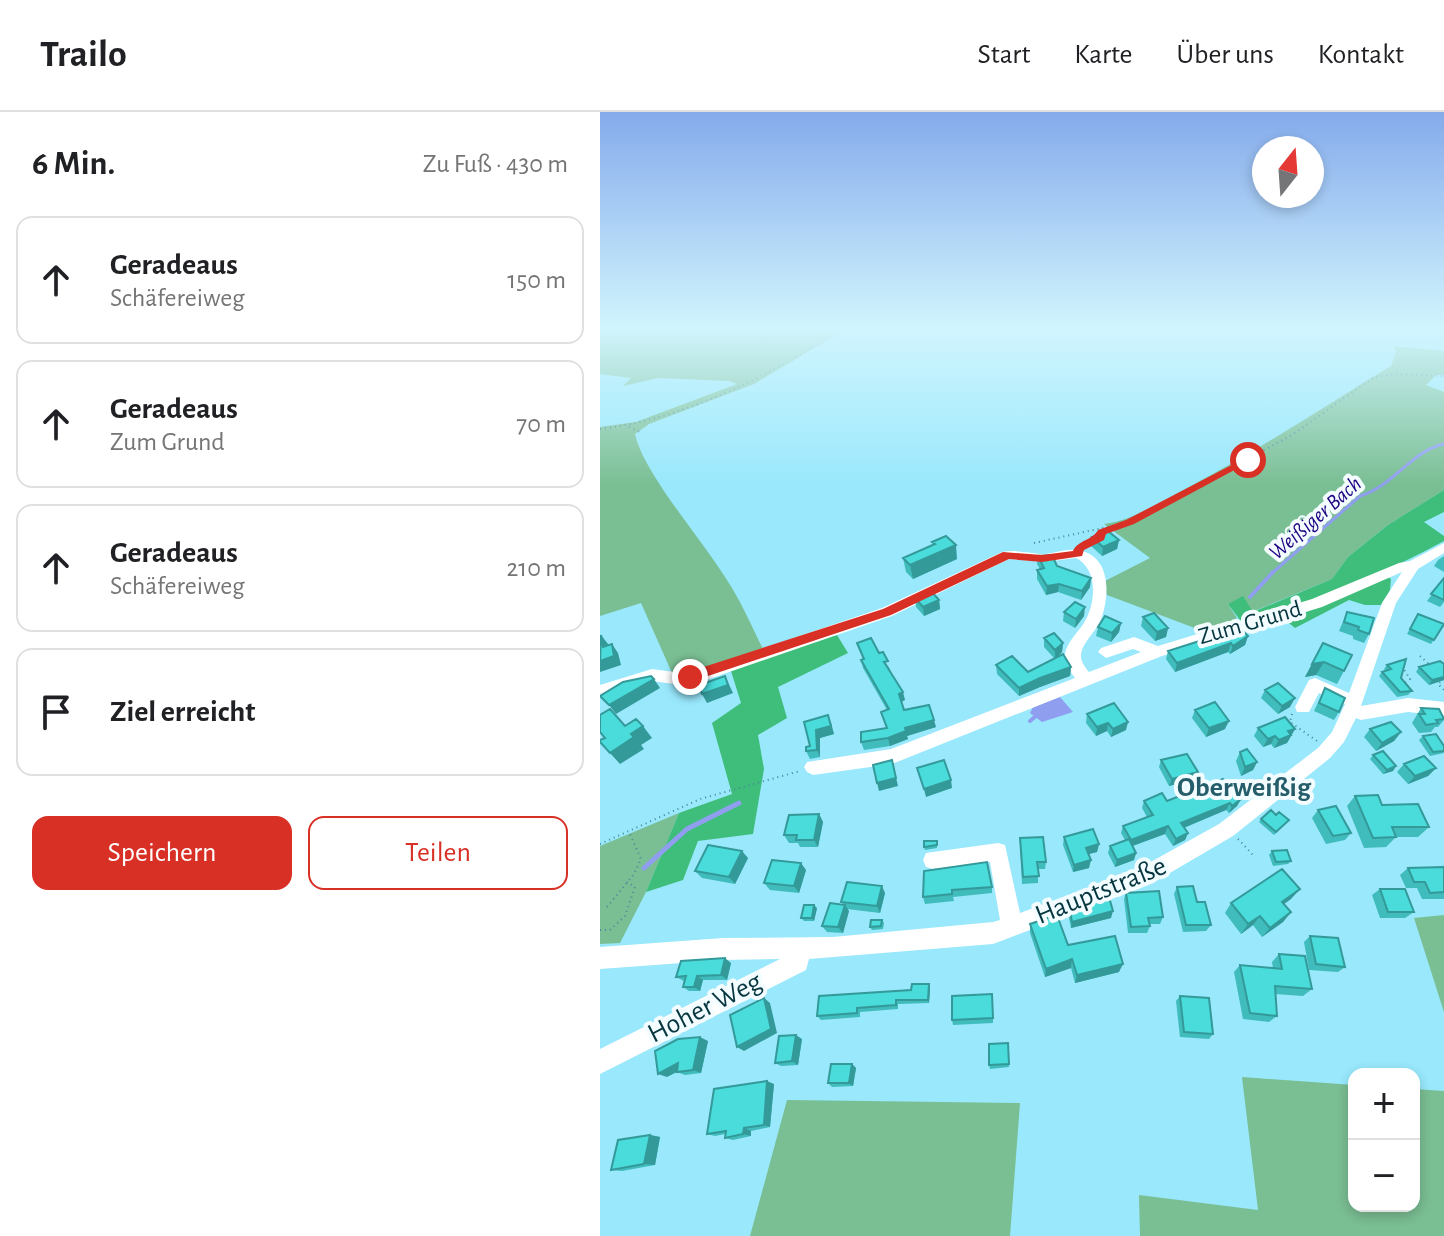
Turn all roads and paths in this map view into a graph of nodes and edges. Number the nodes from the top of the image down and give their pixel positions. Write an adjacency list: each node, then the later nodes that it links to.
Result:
1 (753, 380): 3 (path)
2 (1369, 380): 6 (path)
3 (628, 426): 4 (path); 5 (path)
4 (600, 429)
5 (642, 433)
6 (1034, 543)
7 (1444, 547): 8 (street, Hauptstraße)
8 (1413, 566): 10 (street, Zum Grund); 17 (street, Hauptstraße)
9 (1106, 652): 10 (street)
10 (1157, 652): 13 (street, Zum Grund)
11 (1420, 656): 15 (path)
12 (1396, 661): 14 (path)
13 (1085, 679): 16 (street); 21 (street, Zum Grund)
14 (1404, 684)
15 (1444, 690)
16 (600, 691)
17 (1354, 706): 18 (street); 19 (street); 29 (street, Hauptstraße)
18 (1298, 708): 20 (path)
19 (1444, 709)
20 (1317, 741)
21 (813, 767): 22 (path)
22 (628, 831): 24 (path); 27 (path)
23 (1233, 833): 25 (path)
24 (600, 844)
25 (1254, 856)
26 (933, 860): 29 (street)
27 (627, 882): 28 (path); 30 (path)
28 (607, 907)
29 (1012, 928): 31 (street, Hauptstraße)
30 (600, 930)
31 (797, 948): 32 (street, Hauptstraße); 33 (street, Hoher Weg)
32 (600, 958)
33 (600, 1062)

